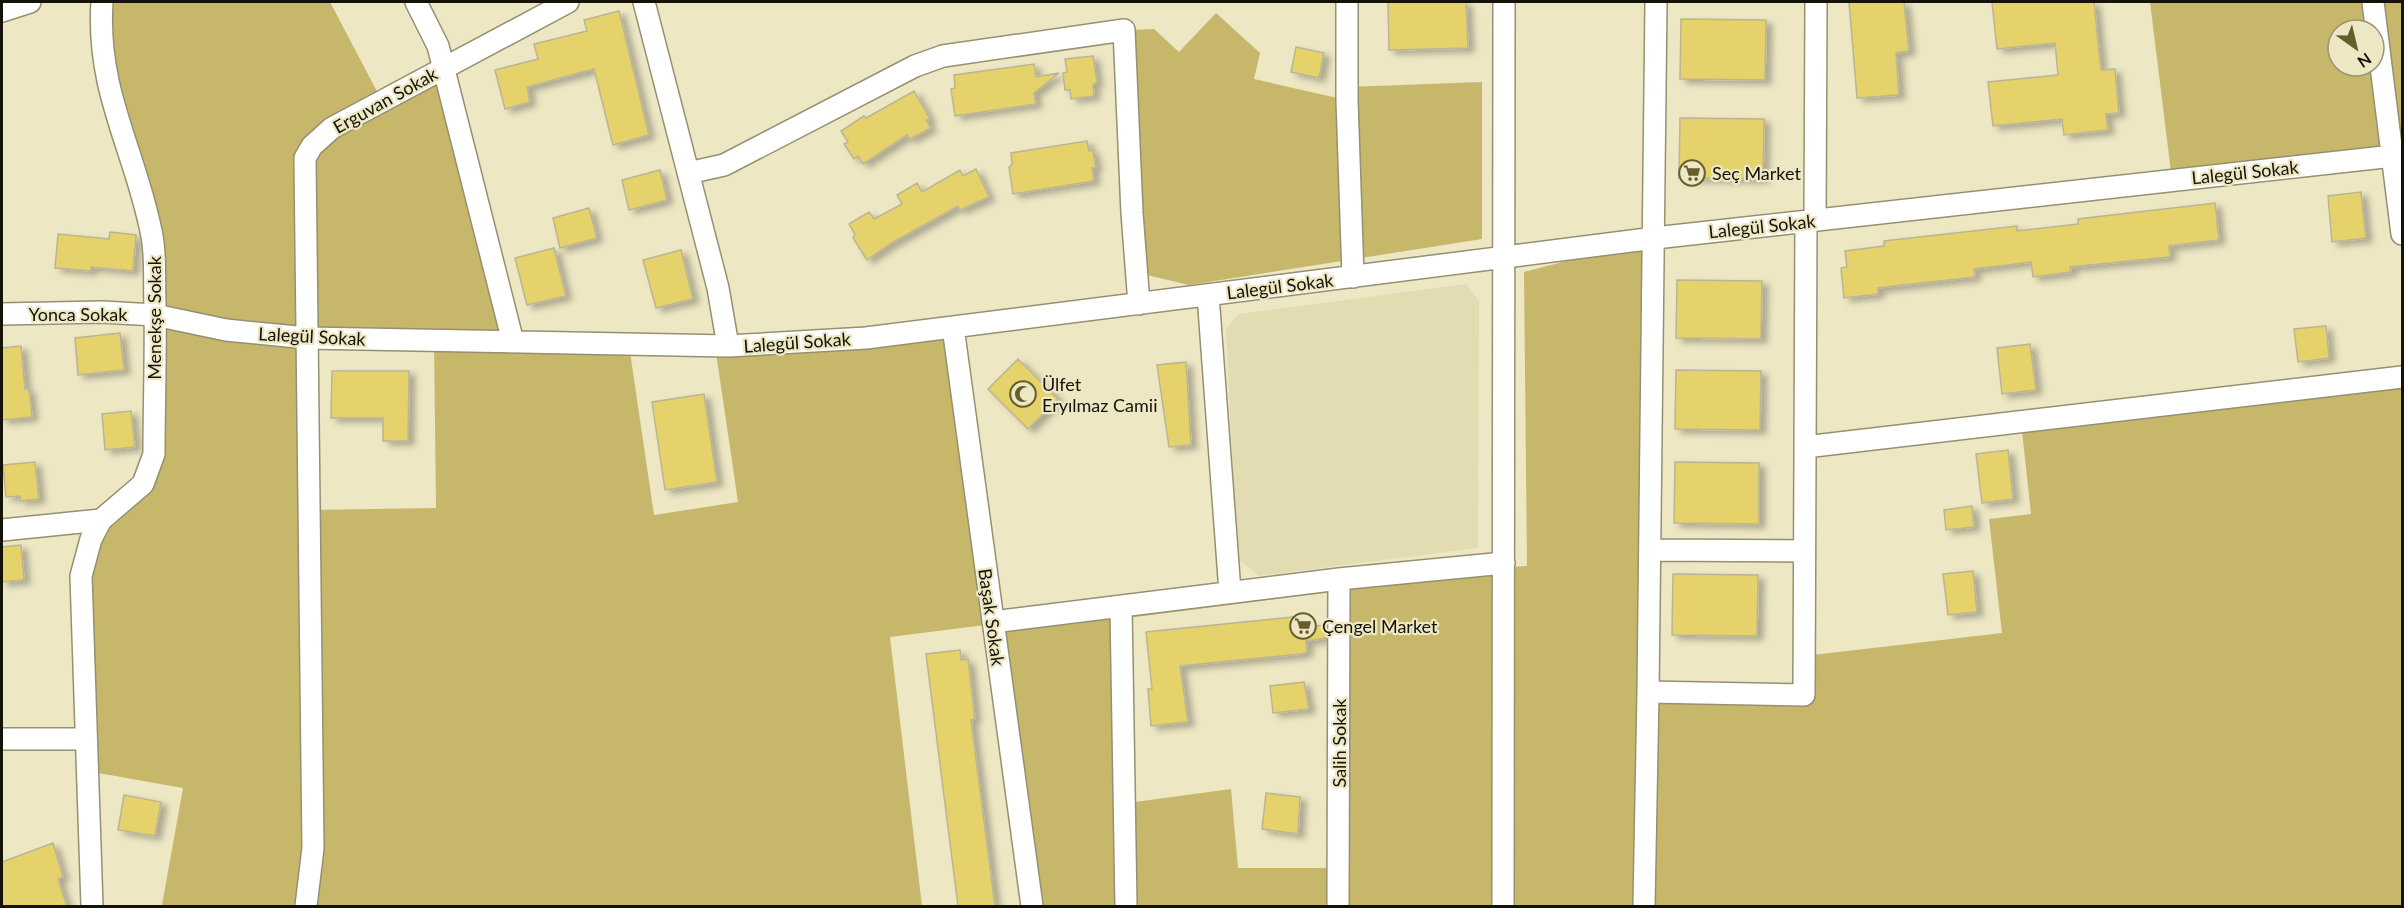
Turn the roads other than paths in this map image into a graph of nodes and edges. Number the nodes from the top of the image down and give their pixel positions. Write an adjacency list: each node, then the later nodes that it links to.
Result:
1 (30, 2): 11 (street)
2 (102, 2): 23 (street, Menekşe Sokak)
3 (416, 2): 12 (street)
4 (568, 2): 12 (street, Erguvan Sokak)
5 (644, 2): 14 (street)
6 (1347, 2): 19 (street)
7 (1504, 2): 18 (street)
8 (1656, 2): 17 (street)
9 (1816, 2): 15 (street)
10 (2373, 2): 13 (street)
11 (2, 11)
12 (444, 68): 25 (street, Erguvan Sokak); 26 (street)
13 (2398, 155): 15 (street, Lalegül Sokak); 16 (street)
14 (688, 173): 21 (street); 27 (street)
15 (1811, 221): 17 (street, Lalegül Sokak); 29 (street)
16 (2403, 234)
17 (1655, 238): 18 (street, Lalegül Sokak); 32 (street)
18 (1504, 258): 19 (street, Lalegül Sokak); 34 (street)
19 (1353, 277): 20 (street, Lalegül Sokak)
20 (1208, 295): 21 (street, Lalegül Sokak); 36 (street)
21 (1139, 304): 24 (street, Lalegül Sokak)
22 (2, 314): 23 (street, Yonca Sokak)
23 (155, 315): 25 (street, Lalegül Sokak); 30 (street, Menekşe Sokak)
24 (953, 327): 27 (street, Lalegül Sokak); 38 (street, Başak Sokak)
25 (307, 338): 26 (street, Lalegül Sokak); 43 (street, Erguvan Sokak)
26 (513, 342): 27 (street, Lalegül Sokak)
27 (728, 346)
28 (2403, 377): 29 (street)
29 (1805, 447): 33 (street)
30 (101, 520): 31 (street); 41 (street)
31 (2, 530)
32 (1650, 550): 33 (street); 39 (street)
33 (1804, 551): 39 (street)
34 (1504, 563): 35 (street); 47 (street)
35 (1338, 579): 36 (street); 46 (street, Salih Sokak)
36 (1230, 592): 37 (street)
37 (1121, 606): 38 (street); 45 (street)
38 (993, 622): 44 (street, Başak Sokak)
39 (1648, 692): 48 (street)
40 (2, 738): 41 (street)
41 (86, 739): 42 (street)
42 (92, 906)
43 (306, 906)
44 (1032, 906)
45 (1126, 906)
46 (1338, 906)
47 (1503, 906)
48 (1644, 906)

